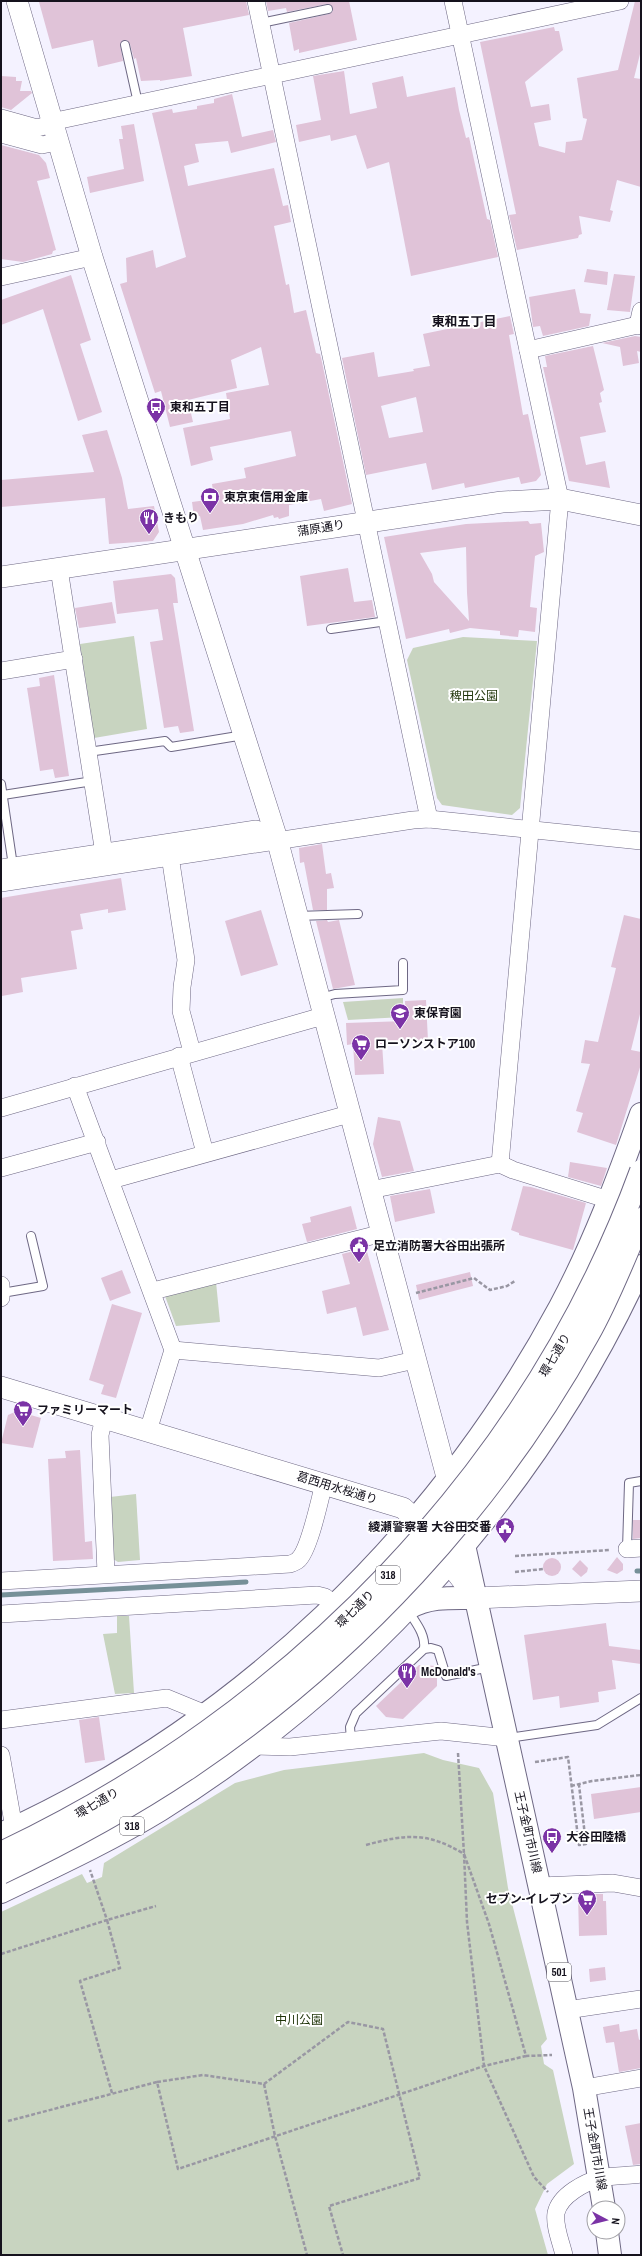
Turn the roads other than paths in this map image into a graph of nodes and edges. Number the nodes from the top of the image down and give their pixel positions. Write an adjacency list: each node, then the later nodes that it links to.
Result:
1 (17, 1): 12 (street)
2 (256, 1): 6 (street)
3 (453, 1): 7 (street)
4 (620, 1): 7 (street)
5 (328, 9): 6 (lane)
6 (261, 23): 9 (street)
7 (460, 35): 9 (street); 17 (street)
8 (125, 45): 10 (lane)
9 (272, 75): 10 (street); 20 (street)
10 (138, 103): 12 (street)
11 (1, 118): 12 (street)
12 (53, 129): 13 (street); 14 (street)
13 (1, 134)
14 (92, 257): 15 (street); 21 (street)
15 (1, 278)
16 (640, 321): 17 (street)
17 (528, 350): 18 (street)
18 (560, 499): 19 (street, 蒲原通り); 20 (street, 蒲原通り); 34 (street)
19 (641, 515)
20 (366, 522): 21 (street, 蒲原通り); 24 (street)
21 (186, 549): 22 (street, 蒲原通り); 28 (street)
22 (59, 569): 23 (street, 蒲原通り); 26 (street)
23 (1, 577)
24 (387, 621): 25 (lane); 33 (street)
25 (330, 629)
26 (74, 660): 27 (street); 29 (street)
27 (1, 671)
28 (244, 736): 29 (lane); 35 (street)
29 (88, 752): 30 (street)
30 (93, 781): 32 (lane); 38 (street)
31 (1, 784): 32 (lane)
32 (3, 795): 39 (lane)
33 (429, 819): 34 (street); 35 (street)
34 (531, 830): 36 (street); 52 (street)
35 (277, 839): 37 (street); 38 (street); 42 (street)
36 (641, 841)
37 (170, 856): 38 (street); 45 (street)
38 (105, 858): 39 (street); 40 (street)
39 (7, 867)
40 (1, 883)
41 (358, 914): 42 (lane)
42 (297, 916): 44 (street)
43 (403, 963): 44 (lane)
44 (321, 1007): 45 (street); 48 (street)
45 (185, 1054): 46 (street); 51 (street)
46 (76, 1086): 47 (street); 50 (street)
47 (1, 1108)
48 (349, 1114): 51 (street); 56 (street)
49 (641, 1114): 57 (main road, 318)
50 (97, 1142): 53 (street); 55 (street)
51 (205, 1153): 55 (street)
52 (500, 1164): 56 (street); 57 (street)
53 (1, 1168)
54 (641, 1171): 93 (main road, 環七通り / 318, bridge)
55 (111, 1180): 62 (street)
56 (370, 1190): 59 (street)
57 (609, 1200): 69 (main road, 318)
58 (641, 1219): 94 (main road, 環七通り / 318, bridge)
59 (382, 1233): 62 (street); 65 (street)
60 (31, 1236): 63 (lane)
61 (641, 1266): 73 (main road, 318)
62 (153, 1291): 64 (street)
63 (1, 1292)
64 (173, 1350): 65 (street); 68 (street)
65 (415, 1360): 69 (street)
66 (1, 1387): 67 (street, 葛西用水桜通り)
67 (104, 1418): 68 (street, 葛西用水桜通り); 76 (street)
68 (148, 1432): 71 (street, 葛西用水桜通り)
69 (448, 1481): 72 (main road, 318); 73 (main road, 王子金町市川線 / 501)
70 (641, 1481): 74 (lane)
71 (324, 1483): 72 (street, 葛西用水桜通り); 76 (street)
72 (416, 1520): 75 (street, 葛西用水桜通り); 80 (main road, 318)
73 (464, 1545): 75 (main road, 318); 79 (main road, 王子金町市川線 / 501)
74 (634, 1549)
75 (449, 1563): 79 (street, 葛西用水桜通り); 81 (main road, 318)
76 (106, 1573): 77 (street)
77 (1, 1581)
78 (641, 1591): 79 (street)
79 (476, 1598): 81 (main road); 84 (main road, 王子金町市川線 / 501)
80 (335, 1605): 82 (street); 86 (main road, 318)
81 (407, 1609): 83 (lane); 90 (main road, 318)
82 (1, 1614)
83 (424, 1649): 84 (lane); 89 (lane)
84 (491, 1666): 88 (main road, 王子金町市川線 / 501)
85 (641, 1698): 88 (lane)
86 (206, 1714): 87 (street); 92 (main road, 318)
87 (1, 1720)
88 (507, 1738): 89 (street); 95 (main road, 王子金町市川線 / 501)
89 (351, 1740): 90 (street)
90 (255, 1746): 97 (main road, 318)
91 (1, 1755): 92 (street)
92 (8, 1831)
93 (1, 1853)
94 (1, 1874)
95 (540, 1886): 96 (street); 99 (main road, 王子金町市川線 / 501)
96 (641, 1888)
97 (1, 1892)
98 (641, 1999): 99 (street)
99 (567, 2010): 101 (main road, 王子金町市川線 / 501)
100 (641, 2078): 101 (street)
101 (584, 2088): 103 (main road, 王子金町市川線 / 501)
102 (641, 2174): 103 (street)
103 (601, 2178): 104 (main road, 王子金町市川線 / 501); 106 (street)
104 (603, 2200)
105 (608, 2240): 107 (main road)
106 (564, 2255)
107 (610, 2255)

